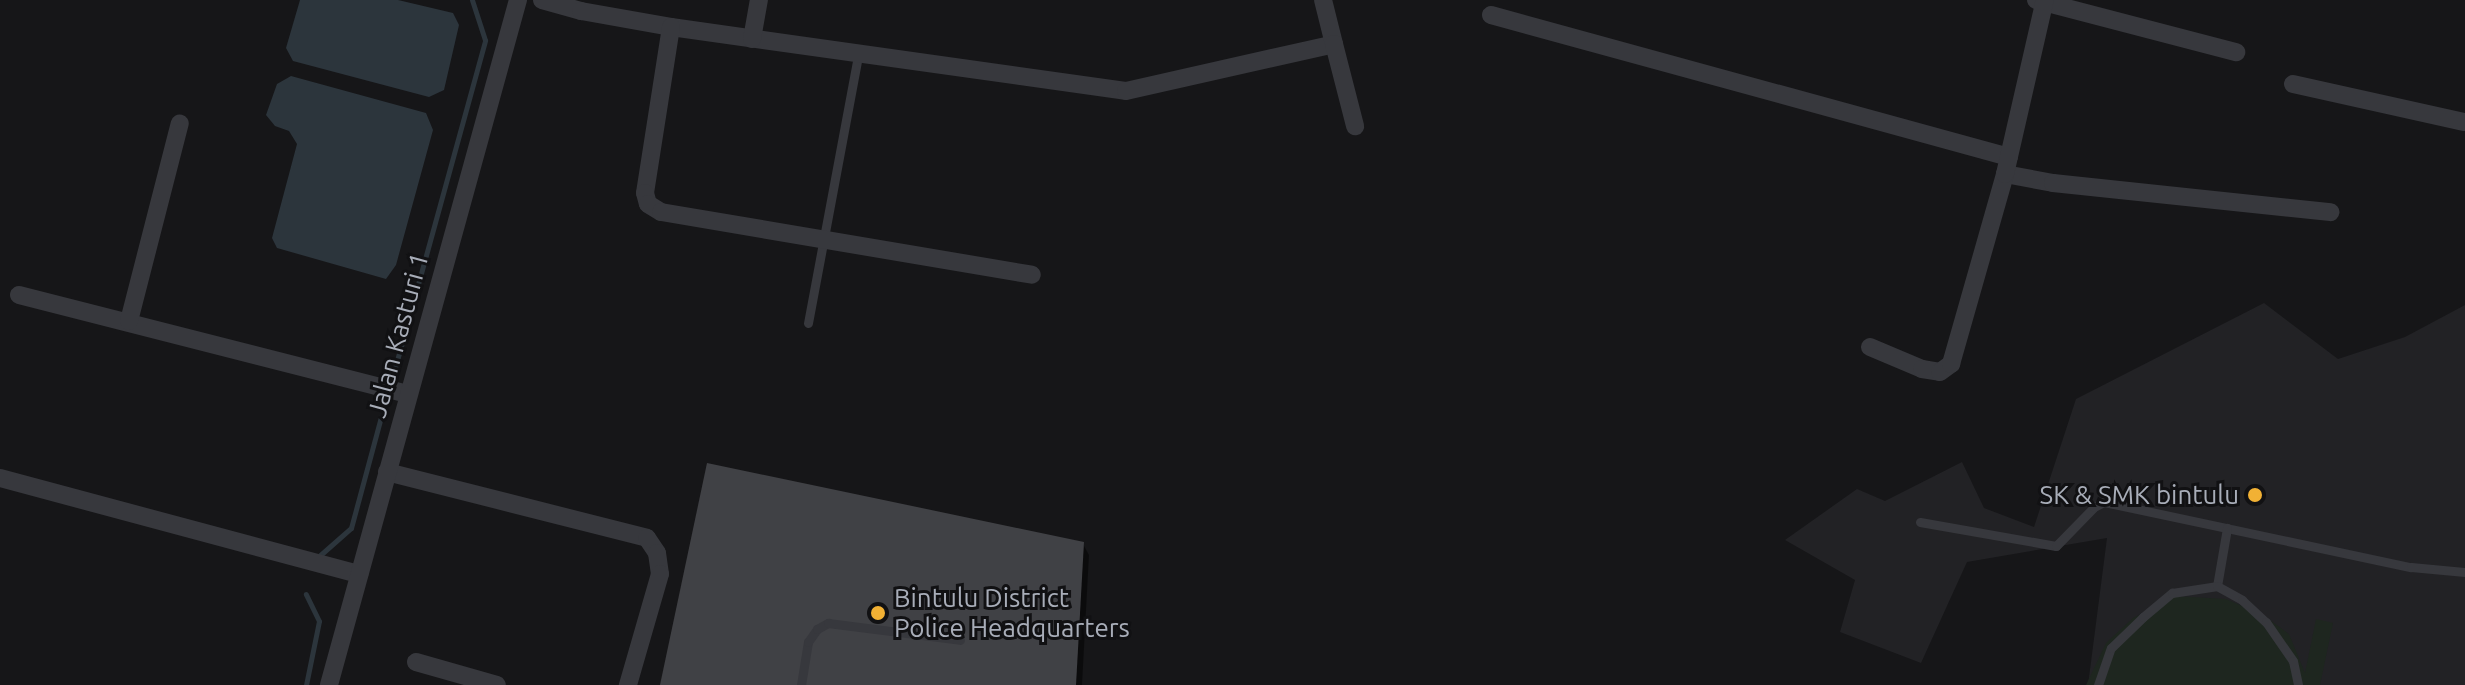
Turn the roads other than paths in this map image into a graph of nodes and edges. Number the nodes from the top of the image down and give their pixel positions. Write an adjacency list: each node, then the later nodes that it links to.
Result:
1 (518, 0): 24 (street, Jalan Kasturi 1)
2 (542, 0): 7 (street)
3 (759, 0): 8 (street)
4 (1323, 0): 9 (street)
5 (2042, 1): 10 (street); 16 (street)
6 (1491, 15): 16 (street)
7 (671, 27): 8 (street); 18 (street)
8 (752, 39): 11 (street)
9 (1334, 44): 11 (street); 15 (street)
10 (2236, 52)
11 (858, 55): 18 (lane)
12 (2293, 84): 13 (street)
13 (2465, 122)
14 (180, 123): 21 (street)
15 (1355, 126)
16 (2007, 165): 17 (street); 23 (street)
17 (2330, 212)
18 (824, 240): 19 (street); 22 (lane)
19 (1032, 275)
20 (19, 295): 21 (street)
21 (129, 321): 24 (street)
22 (808, 323)
23 (1870, 347)
24 (408, 394): 25 (street, Jalan Kasturi 1)
25 (387, 472): 30 (street, Jalan Kasturi 1); 36 (street)
26 (0, 478): 30 (street)
27 (1920, 522): 28 (lane)
28 (2227, 528): 29 (lane); 31 (lane)
29 (2465, 572)
30 (359, 574): 34 (street, Jalan Kasturi 1)
31 (2217, 586): 38 (lane); 39 (lane)
32 (960, 640): 37 (lane)
33 (416, 662): 35 (street)
34 (329, 685)
35 (497, 685)
36 (628, 685)
37 (801, 685)
38 (2098, 685)
39 (2298, 685)

